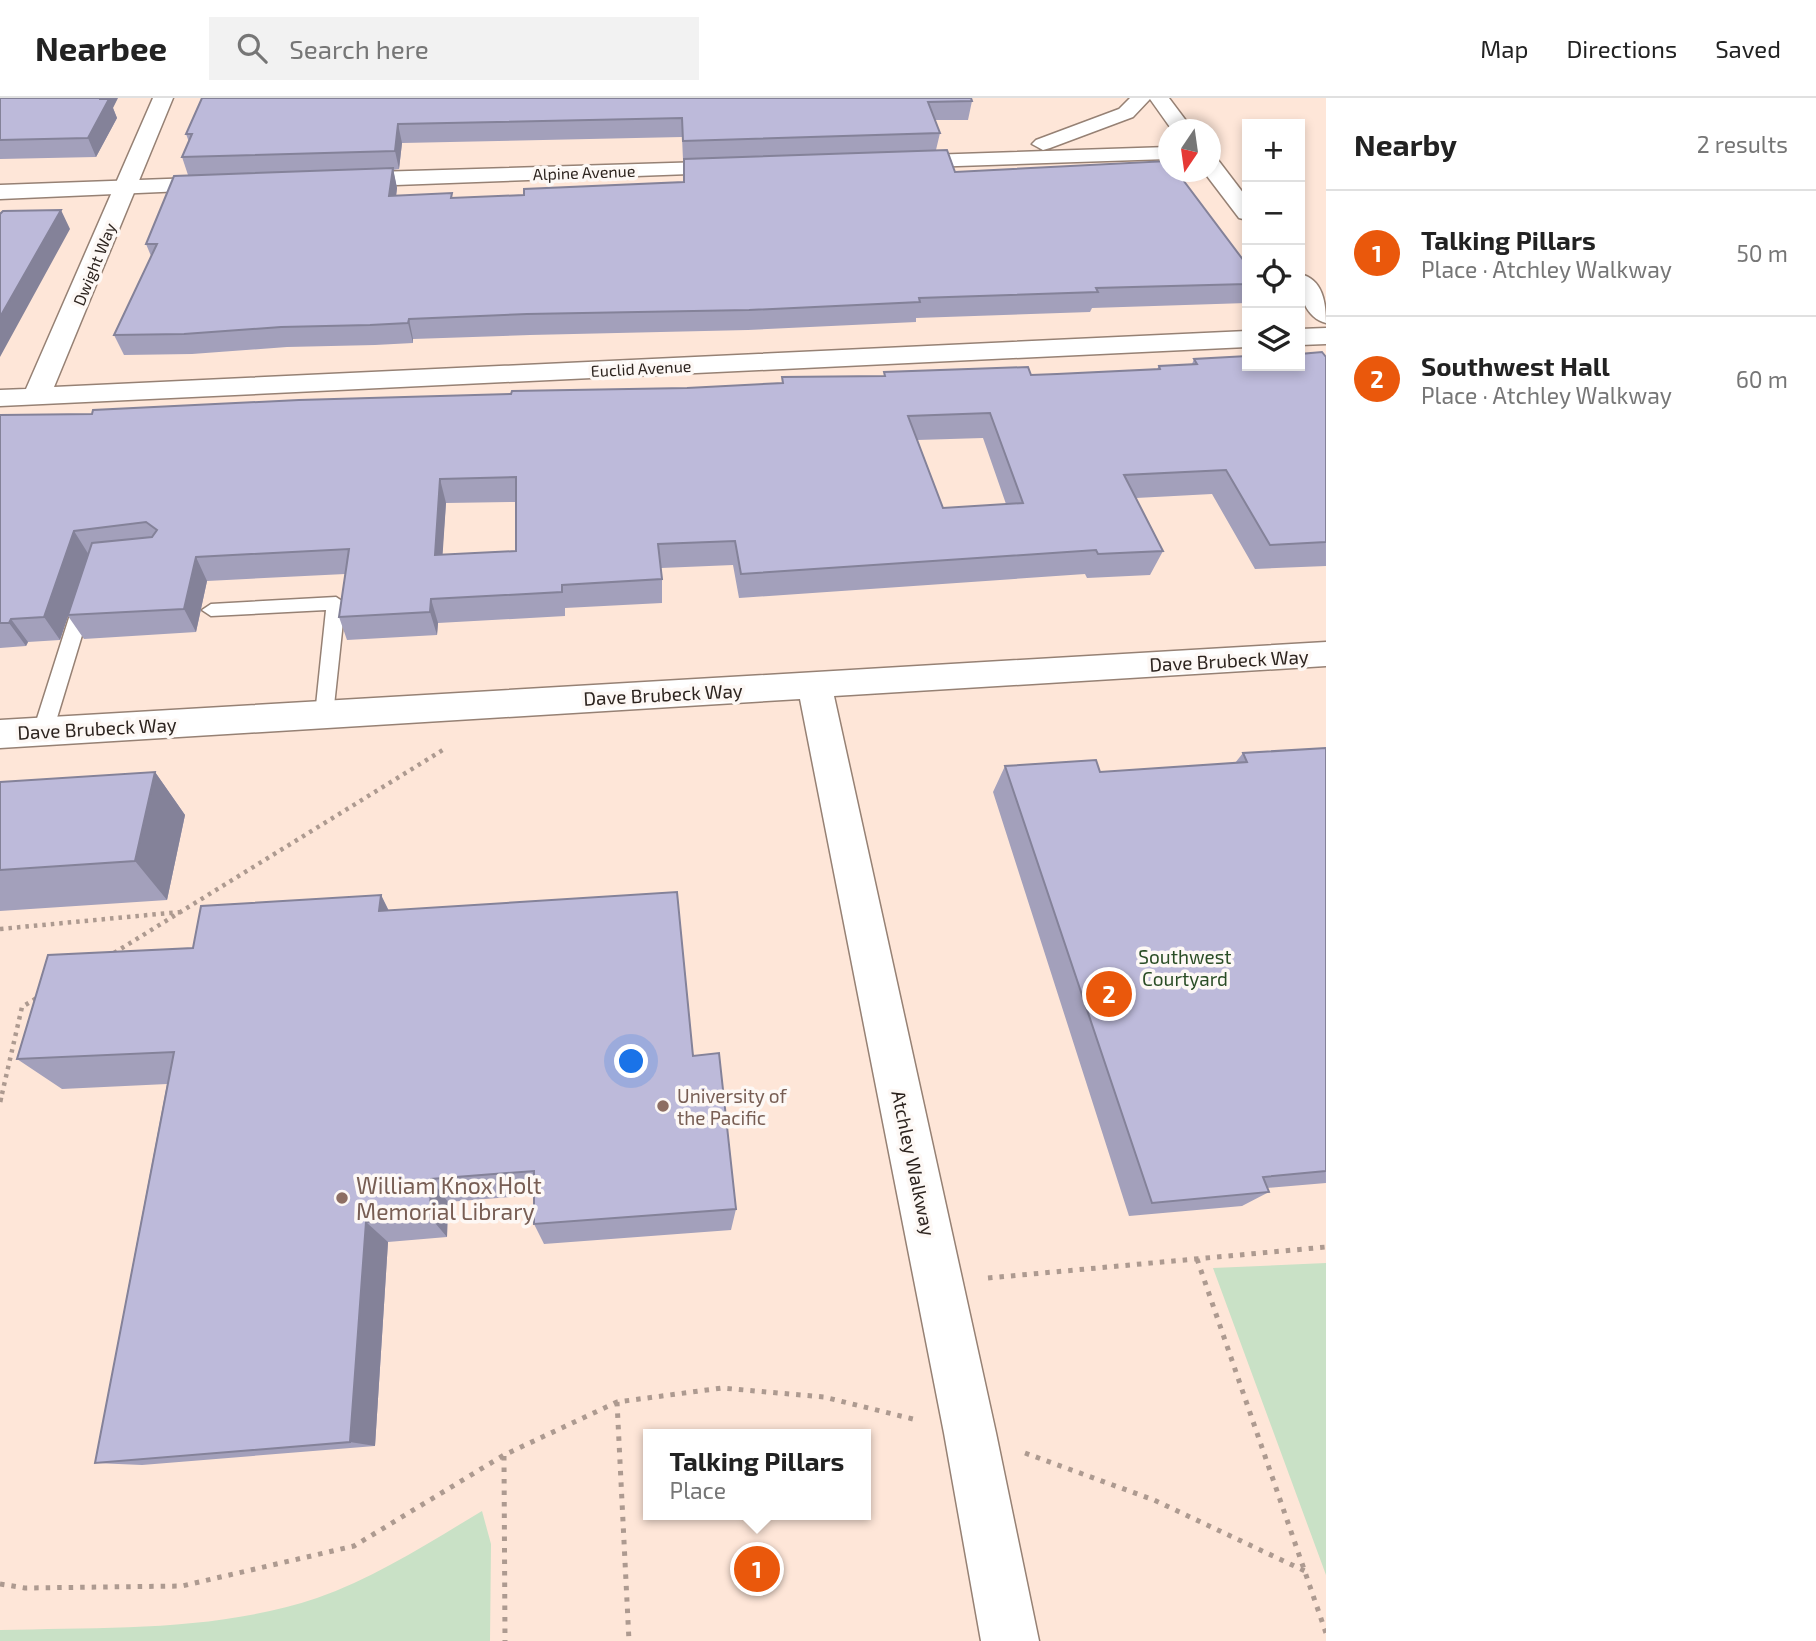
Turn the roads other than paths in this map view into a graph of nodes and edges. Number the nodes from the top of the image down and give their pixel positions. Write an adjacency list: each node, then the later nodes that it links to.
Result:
1 (163, 98): 12 (street, Dwight Way)
2 (1141, 98): 6 (street)
3 (1159, 98): 4 (street)
4 (1175, 119)
5 (1158, 153): 6 (street)
6 (989, 159): 7 (street)
7 (879, 162)
8 (754, 166): 10 (street, Alpine Avenue)
9 (1221, 179): 14 (street)
10 (325, 181)
11 (242, 183): 12 (street)
12 (126, 187): 13 (street); 20 (street, Dwight Way)
13 (0, 192)
14 (1242, 207)
15 (1305, 288): 16 (street)
16 (1326, 315)
17 (1326, 336): 18 (street)
18 (1305, 337)
19 (1242, 339): 20 (street, Euclid Avenue)
20 (36, 396): 21 (street)
21 (0, 398)
22 (88, 587): 27 (lane)
23 (211, 610): 26 (lane)
24 (1326, 654): 25 (street, Dave Brubeck Way)
25 (814, 685): 26 (street, Dave Brubeck Way); 29 (street, Atchley Walkway)
26 (324, 715): 27 (street, Dave Brubeck Way)
27 (43, 731): 28 (street, Dave Brubeck Way)
28 (0, 733)
29 (1010, 1641)

